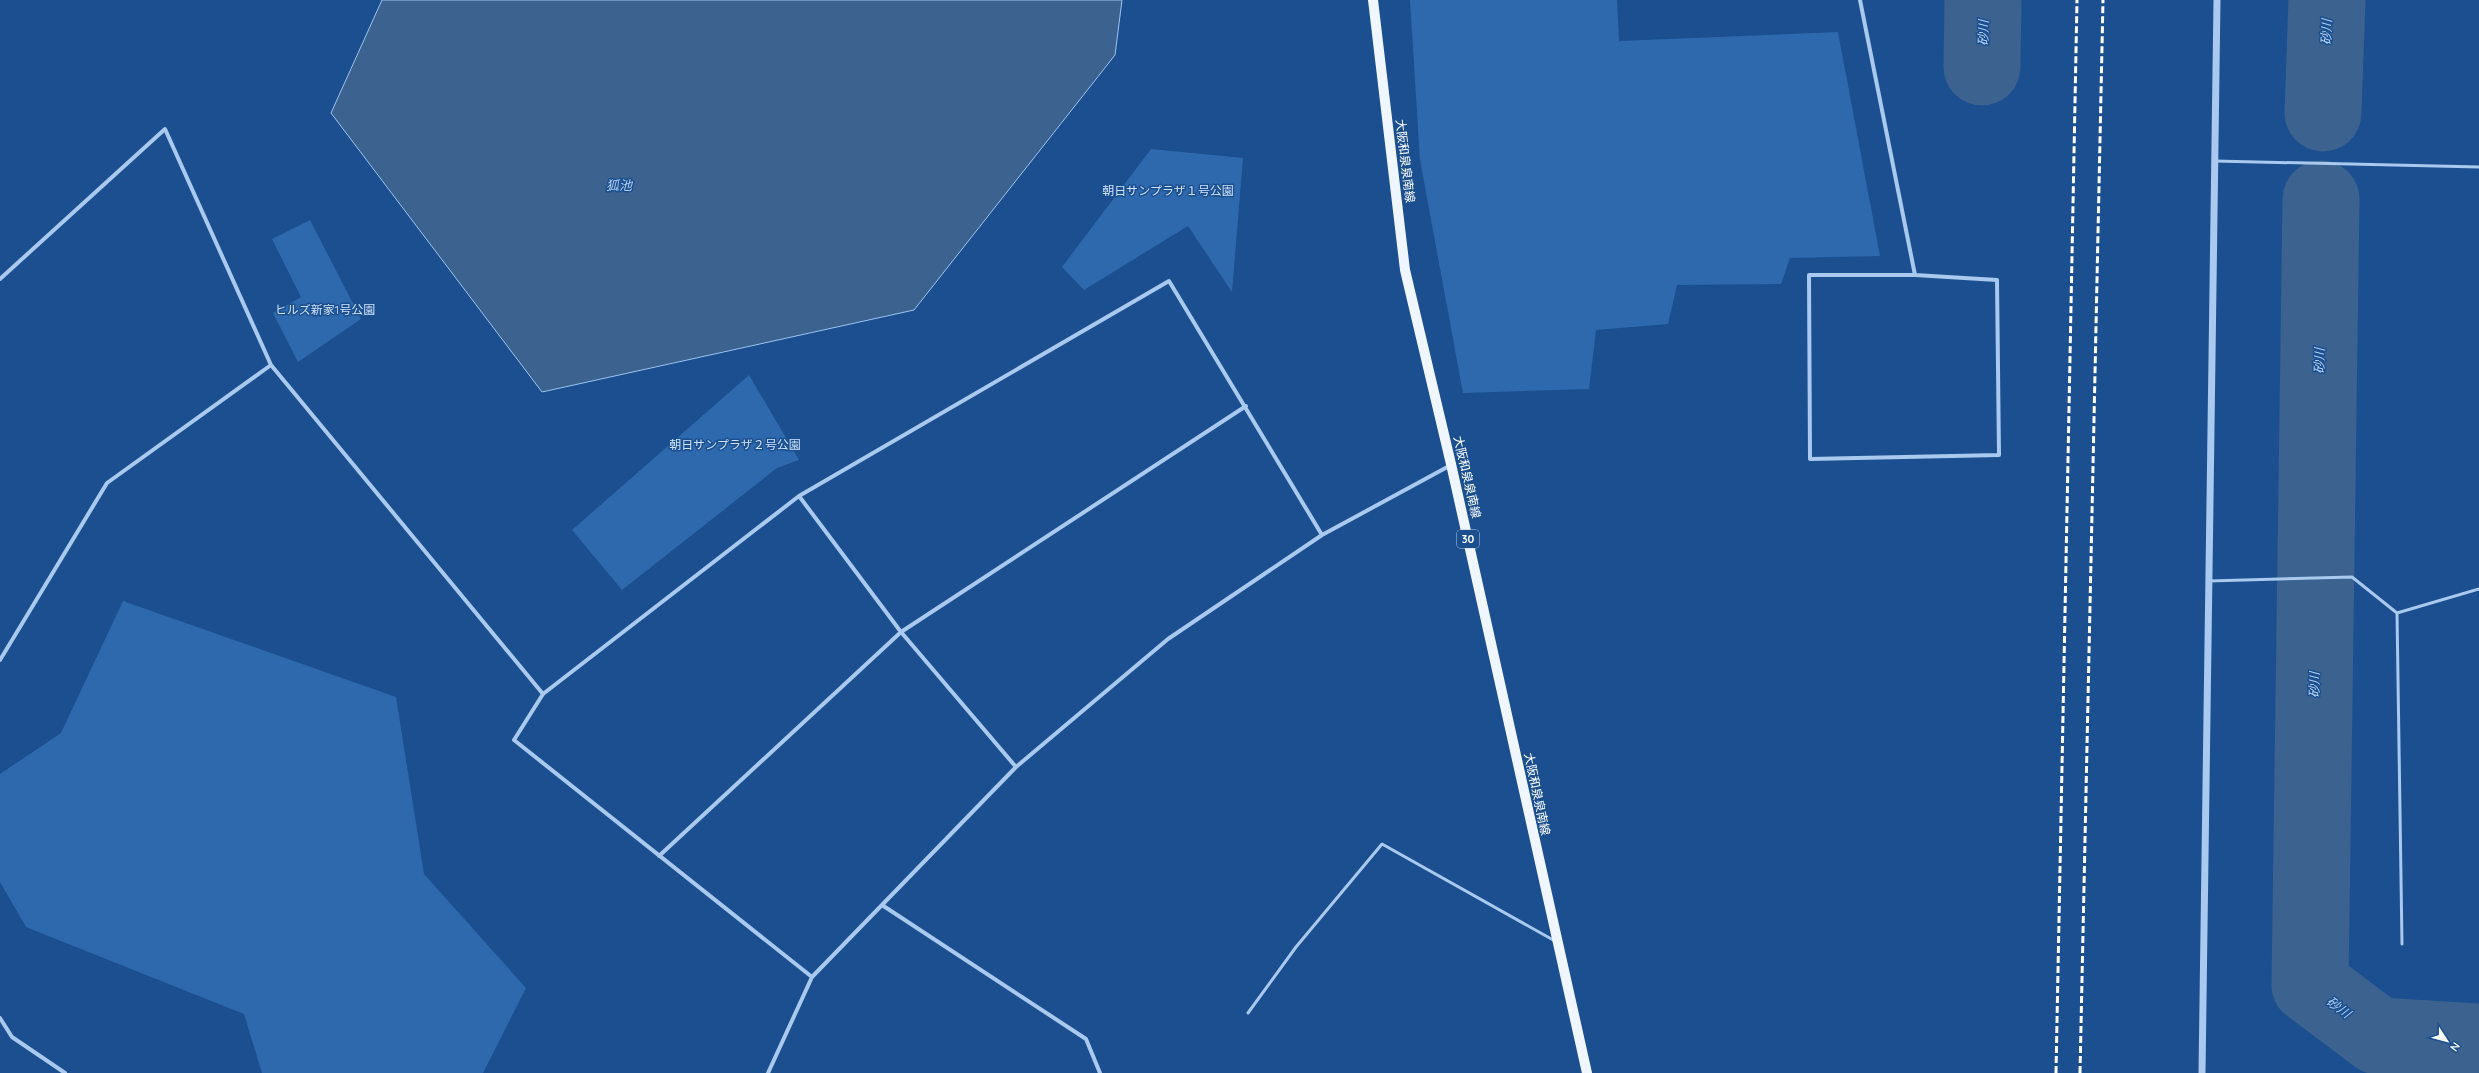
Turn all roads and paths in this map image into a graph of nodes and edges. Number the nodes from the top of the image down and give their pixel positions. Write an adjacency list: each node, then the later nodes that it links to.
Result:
1 (1373, 0): 10 (main road, 大阪和泉泉南線 / 30)
2 (1860, 0): 6 (street)
3 (2217, 0): 4 (street)
4 (2214, 161): 5 (lane); 13 (street)
5 (2479, 167)
6 (1915, 275): 6 (street)
7 (0, 279): 8 (street)
8 (271, 365): 17 (street); 18 (street)
9 (1246, 406): 11 (street); 12 (street); 16 (street)
10 (1451, 464): 12 (street); 22 (main road, 大阪和泉泉南線 / 30)
11 (799, 496): 16 (street); 18 (street)
12 (1322, 535): 19 (street)
13 (2208, 581): 15 (lane); 31 (street)
14 (2479, 589): 15 (lane)
15 (2397, 613): 23 (lane)
16 (900, 632): 19 (street); 20 (street)
17 (0, 660)
18 (543, 694): 20 (street)
19 (1016, 767): 21 (street)
20 (660, 856): 24 (street)
21 (882, 904): 24 (street); 29 (street)
22 (1556, 942): 25 (lane); 30 (main road, 大阪和泉泉南線 / 30)
23 (2402, 944)
24 (812, 978): 28 (street)
25 (1248, 1013)
26 (0, 1018): 27 (street)
27 (65, 1073)
28 (768, 1073)
29 (1100, 1073)
30 (1587, 1073)
31 (2202, 1073)

